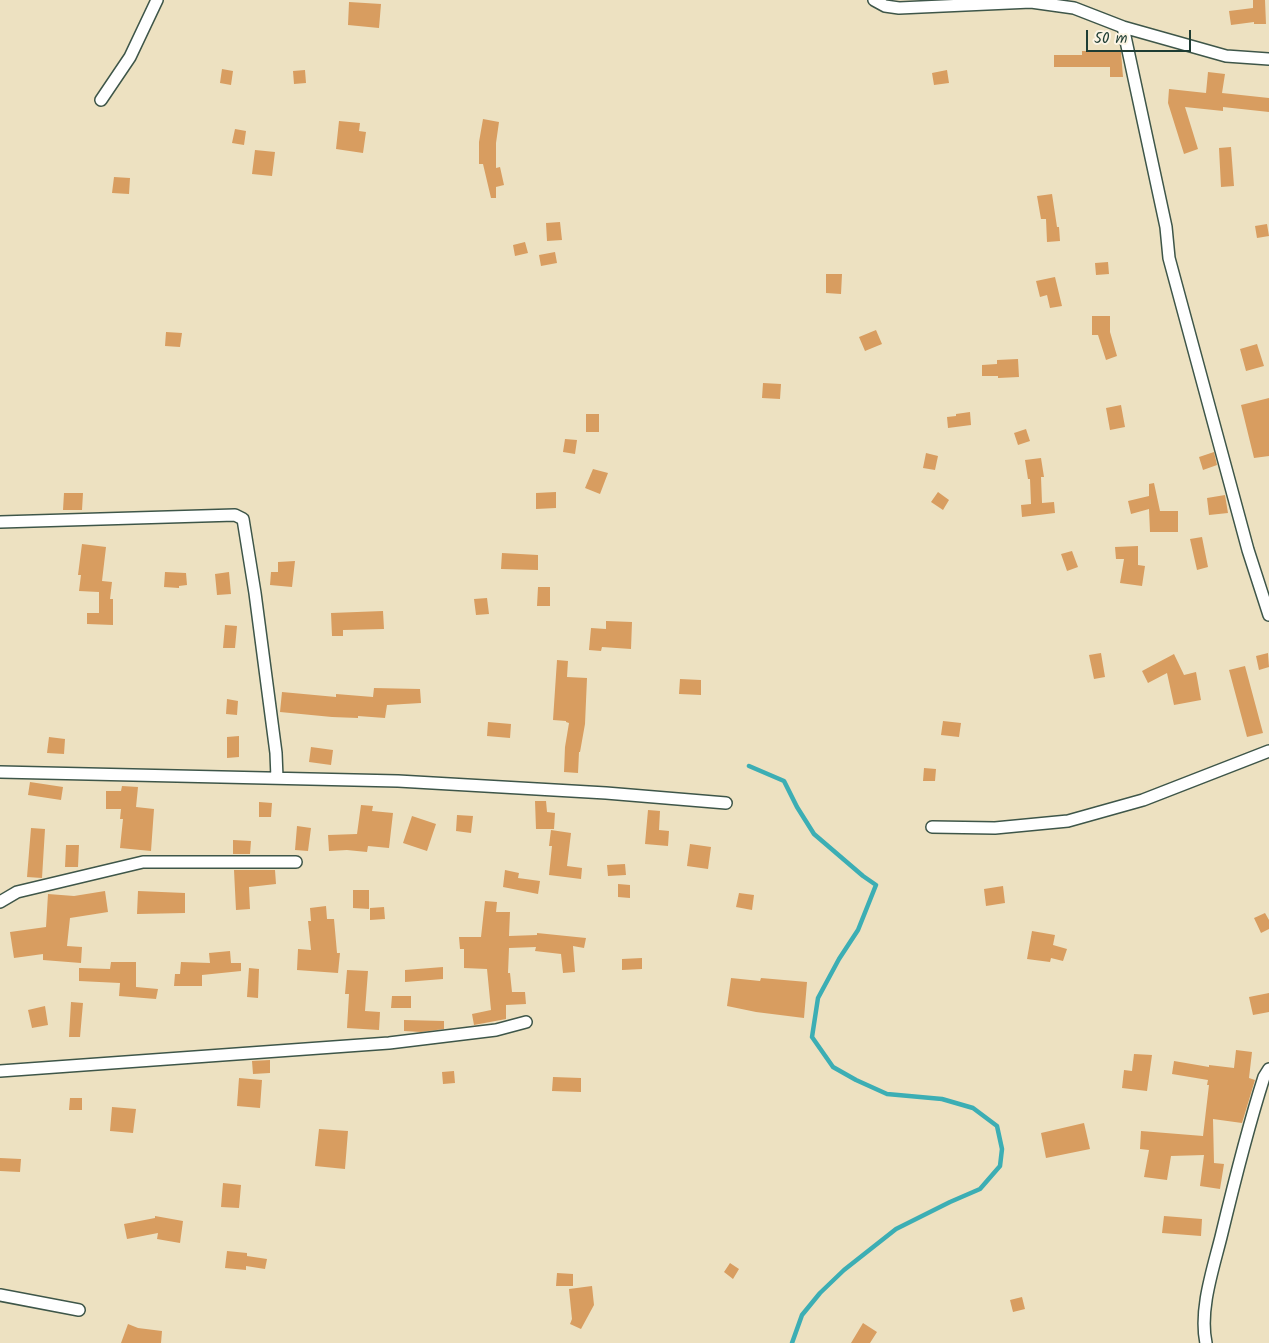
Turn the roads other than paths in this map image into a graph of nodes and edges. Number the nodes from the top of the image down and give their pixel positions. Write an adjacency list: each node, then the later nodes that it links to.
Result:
1 (157, 0): 5 (street)
2 (874, 0): 3 (street)
3 (1123, 27): 4 (street); 7 (street)
4 (1269, 60)
5 (101, 100)
6 (0, 522): 10 (street)
7 (1269, 615)
8 (1269, 751): 12 (street)
9 (0, 772): 10 (street)
10 (277, 778): 11 (street)
11 (726, 803)
12 (932, 827)
13 (296, 862): 14 (street)
14 (0, 902)
15 (526, 1022): 17 (street)
16 (1269, 1069): 20 (street)
17 (0, 1071)
18 (0, 1295): 19 (street)
19 (78, 1310)
20 (1206, 1343)

